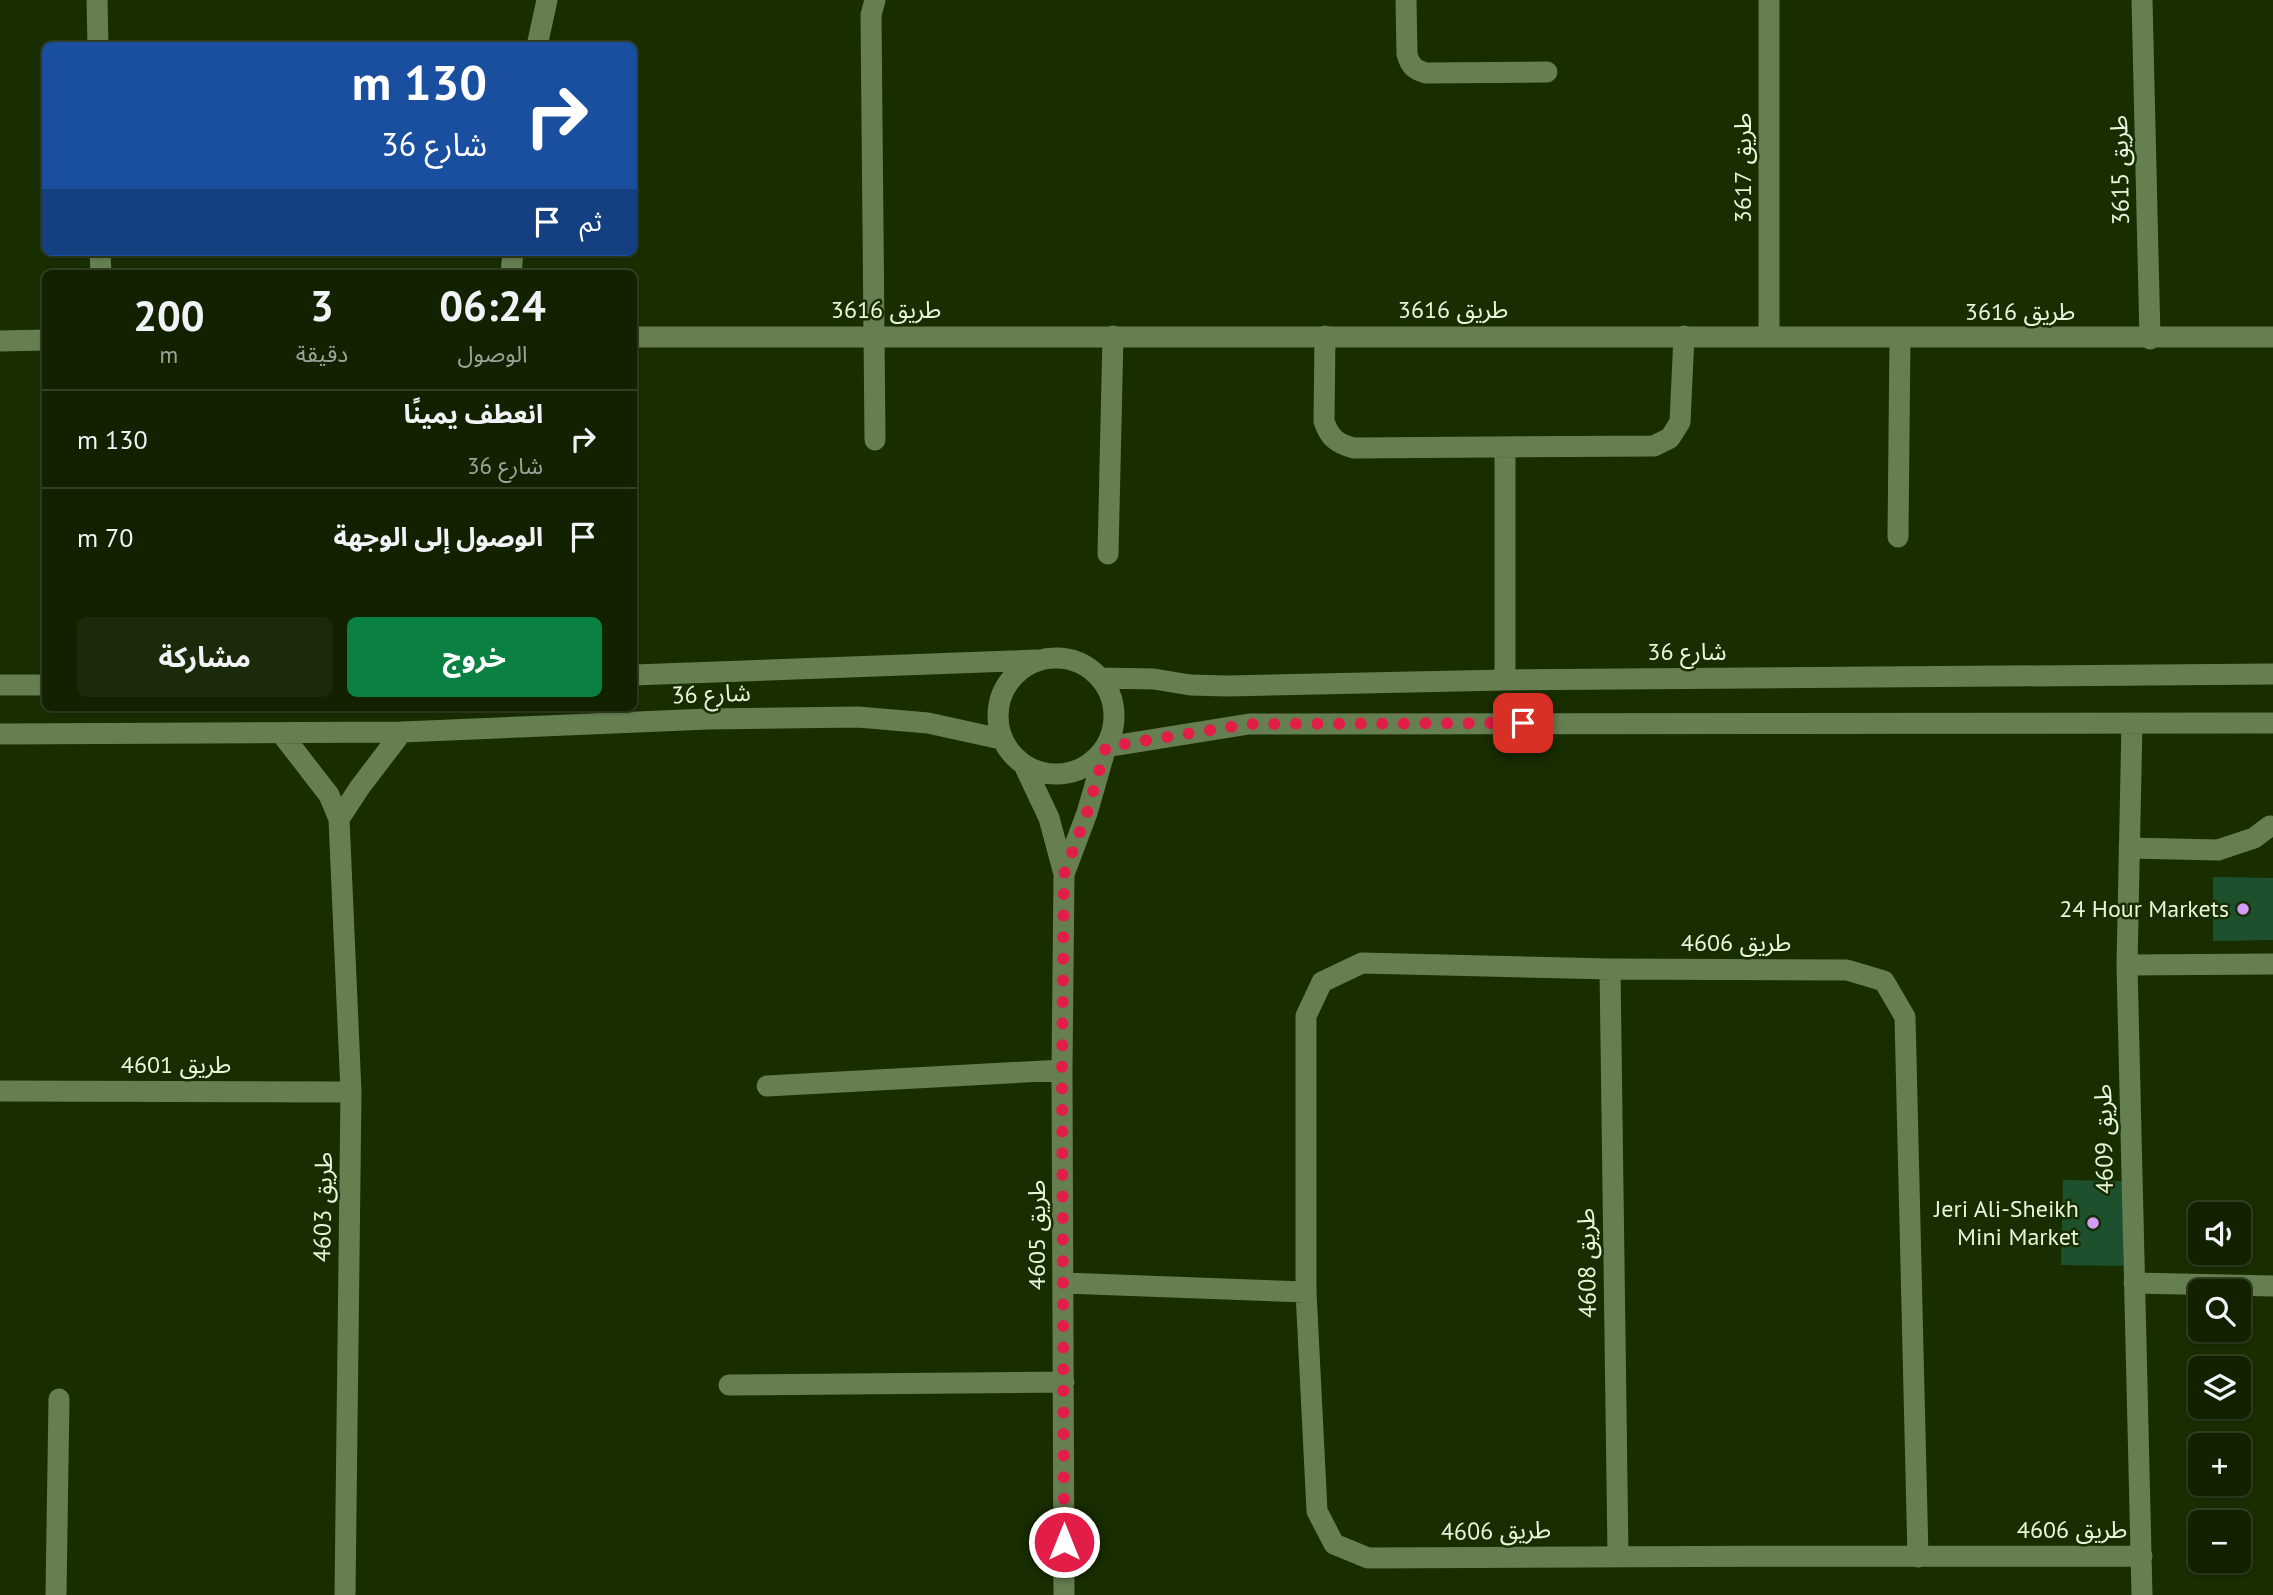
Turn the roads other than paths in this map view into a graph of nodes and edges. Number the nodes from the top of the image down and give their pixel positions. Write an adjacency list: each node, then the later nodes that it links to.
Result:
1 (97, 0): 7 (street)
2 (547, 0): 8 (street)
3 (875, 0): 10 (street)
4 (1406, 0): 9 (street)
5 (1769, 0): 14 (street, طريق 3617)
6 (2142, 0): 18 (street, طريق 3615)
7 (98, 42)
8 (538, 42)
9 (1547, 72)
10 (875, 336): 11 (street, طريق 3616); 15 (street, طريق 3616); 21 (street)
11 (1113, 336): 12 (street, طريق 3616); 24 (street)
12 (1325, 336): 13 (street, طريق 3616); 22 (street)
13 (1684, 336): 14 (street, طريق 3616); 22 (street)
14 (1769, 336): 16 (street, طريق 3616)
15 (637, 337)
16 (1900, 337): 18 (street, طريق 3616); 23 (street)
17 (2273, 337): 18 (street, طريق 3616)
18 (2150, 339)
19 (42, 340): 20 (street)
20 (0, 341)
21 (875, 440)
22 (1505, 447): 29 (street)
23 (1898, 537)
24 (1108, 554)
25 (1036, 660): 27 (street, شارع 36); 28 (street); 37 (street)
26 (2273, 674): 29 (street, شارع 36)
27 (637, 675)
28 (1101, 678): 29 (street, شارع 36); 38 (street)
29 (1505, 680)
30 (0, 685): 31 (street)
31 (42, 685)
32 (2132, 723): 33 (street); 38 (street); 42 (street, طريق 4609)
33 (2273, 723)
34 (402, 732): 35 (street, شارع 36); 37 (street, شارع 36); 40 (street)
35 (281, 733): 36 (street, شارع 36); 40 (street, طريق 4603)
36 (0, 734)
37 (1001, 739): 39 (street)
38 (1106, 747): 39 (street); 43 (street, طريق 4605)
39 (1024, 765): 43 (street, طريق 4605)
40 (339, 819): 50 (street, طريق 4603)
41 (2270, 826): 42 (street)
42 (2129, 848): 45 (street, طريق 4609)
43 (1064, 874): 47 (street, طريق 4605)
44 (2273, 964): 45 (street)
45 (2127, 965): 52 (street, طريق 4609)
46 (1610, 969): 54 (street, طريق 4606); 58 (street, طريق 4608); 60 (street, طريق 4606)
47 (1062, 1070): 48 (street); 51 (street, طريق 4605)
48 (767, 1086)
49 (0, 1091): 50 (street, طريق 4601)
50 (351, 1092): 62 (street, طريق 4603)
51 (1064, 1283): 54 (street); 55 (street, طريق 4605)
52 (2134, 1283): 53 (street); 59 (street, طريق 4609)
53 (2273, 1286)
54 (1306, 1292): 58 (street, طريق 4606)
55 (1064, 1382): 56 (street); 63 (street, طريق 4605)
56 (729, 1385)
57 (59, 1399): 61 (street)
58 (1618, 1556): 60 (street, طريق 4606)
59 (2142, 1556): 60 (street, طريق 4606); 64 (street, طريق 4609)
60 (1918, 1557)
61 (57, 1595)
62 (345, 1595)
63 (1064, 1595)
64 (2142, 1595)

